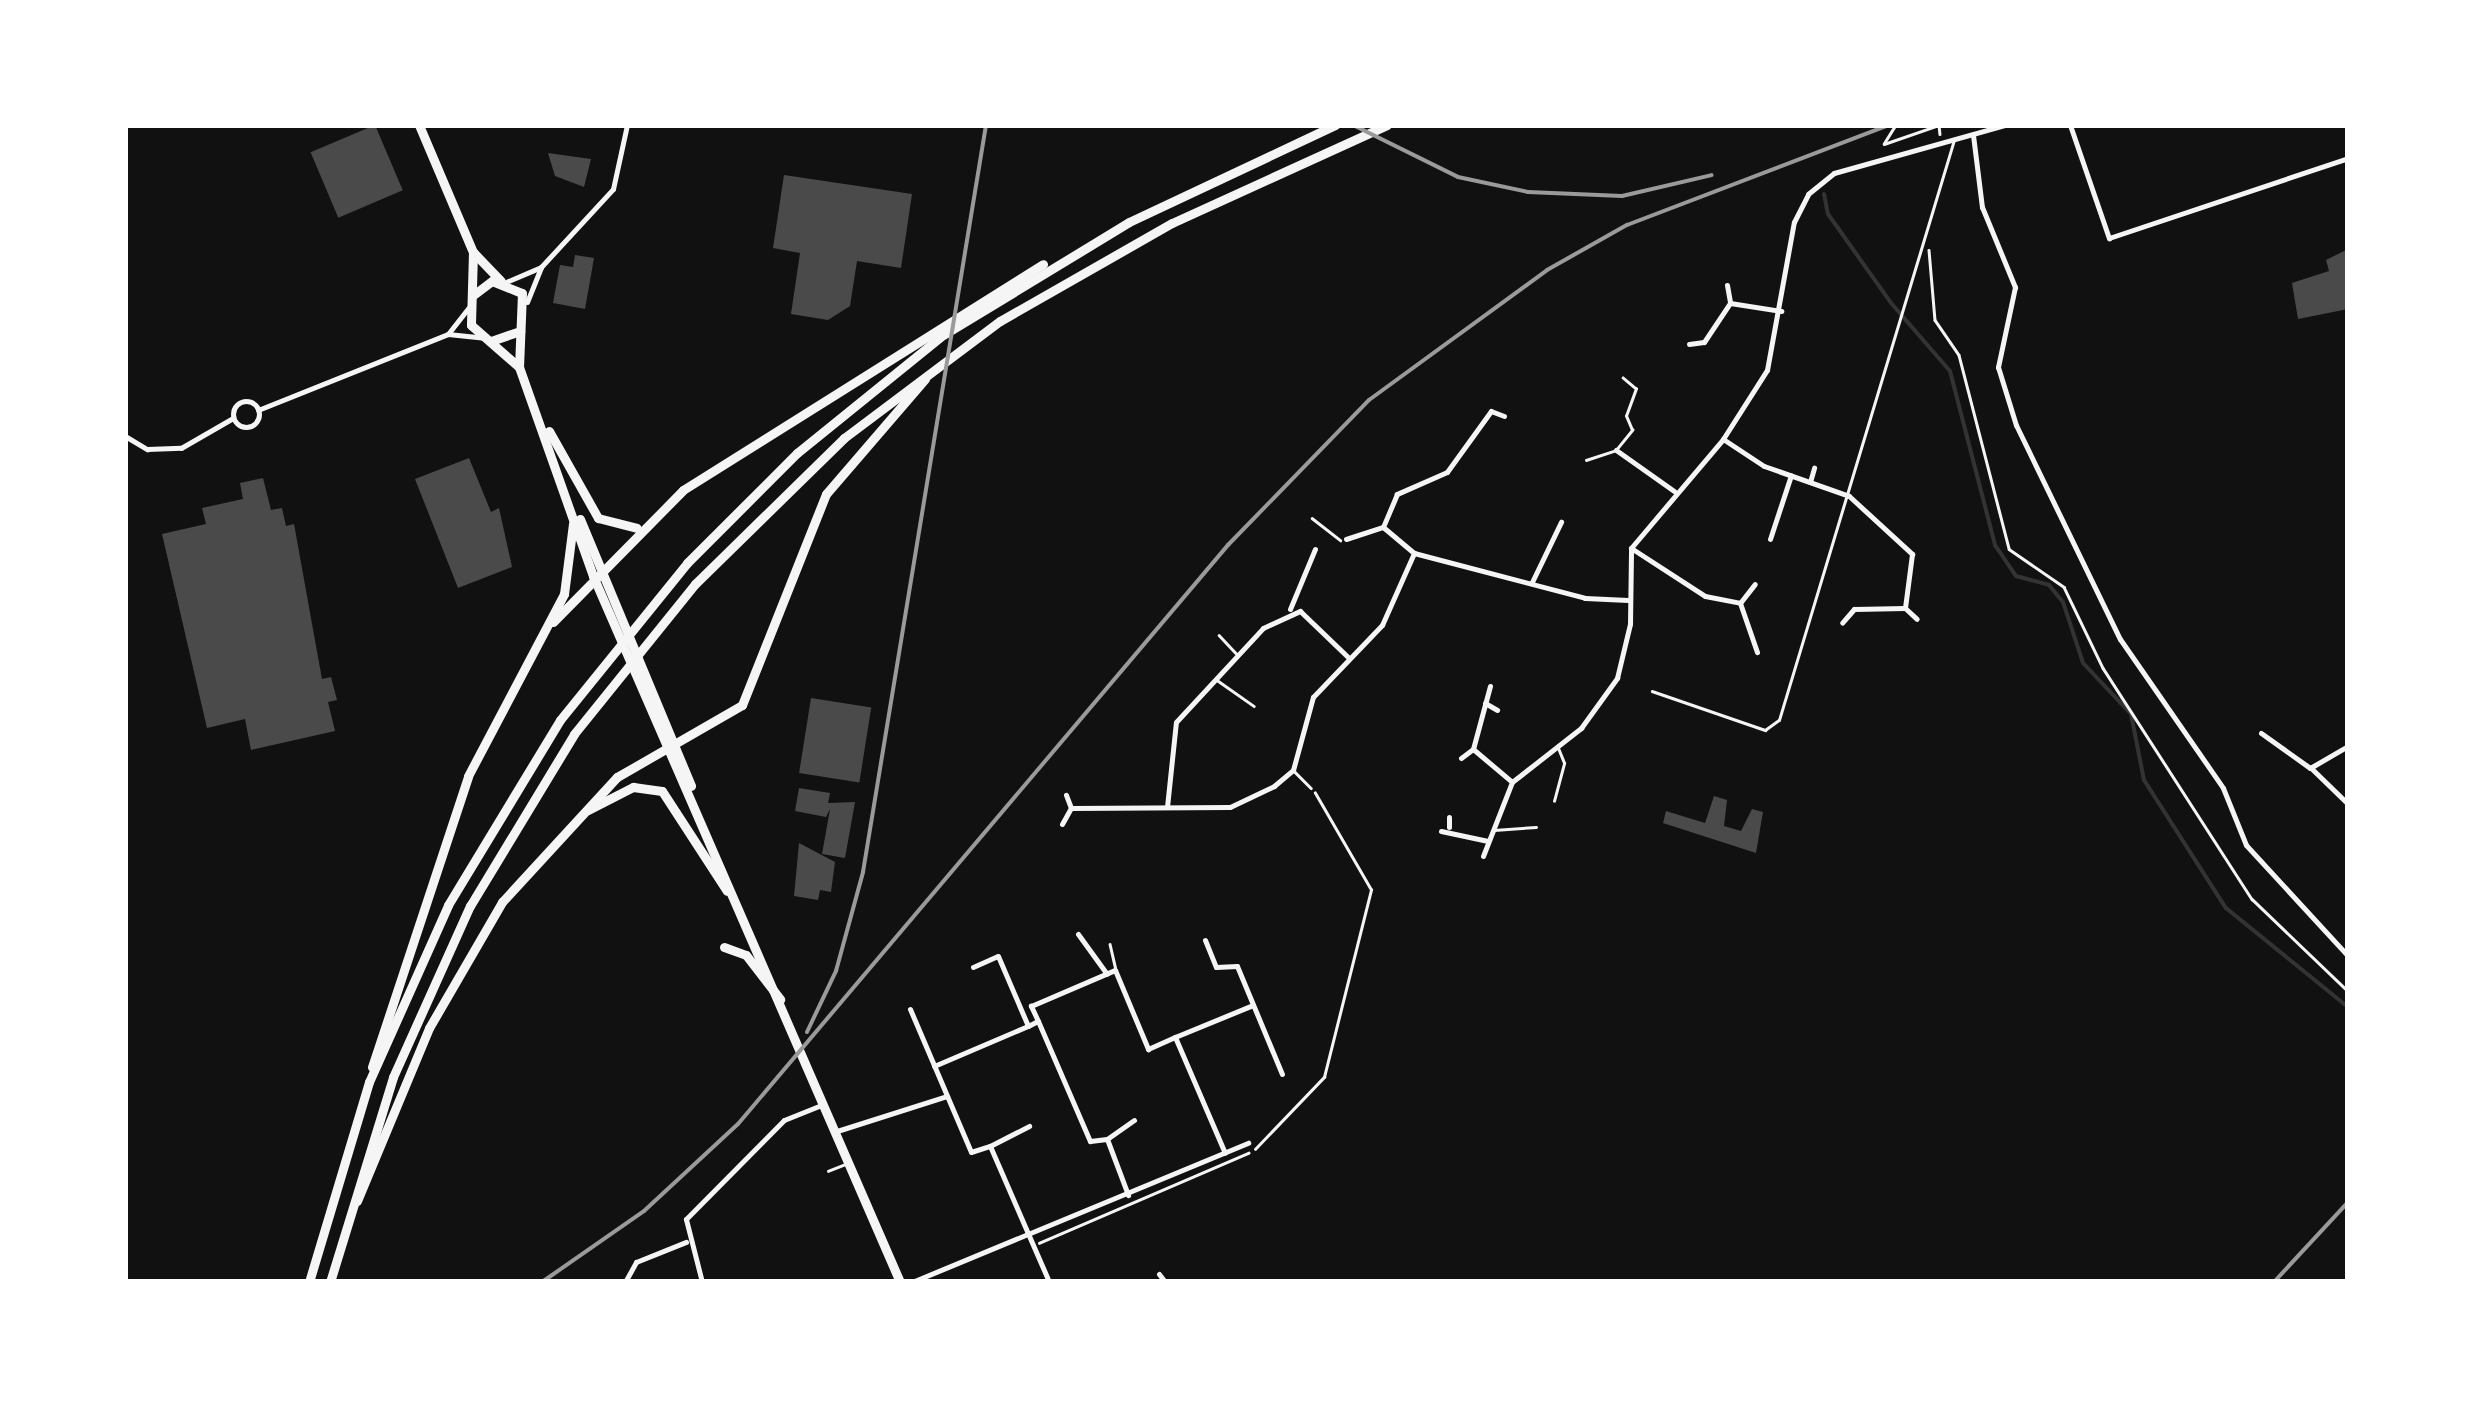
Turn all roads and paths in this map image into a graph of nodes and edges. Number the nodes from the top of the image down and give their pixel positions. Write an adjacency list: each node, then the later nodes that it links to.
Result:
1 (419, 125): 14 (main road)
2 (627, 125): 16 (street)
3 (1335, 125): 15 (main road)
4 (1387, 125): 28 (main road)
5 (1896, 125): 6 (path)
6 (1938, 125): 11 (path)
7 (2005, 125): 9 (street)
8 (2070, 125): 12 (street)
9 (1973, 134): 10 (street); 104 (street)
10 (1954, 138): 11 (street); 13 (lane)
11 (1942, 140): 22 (street)
12 (2348, 158)
13 (1925, 226): 43 (lane); 108 (path)
14 (473, 252): 17 (main road); 20 (main road)
15 (1074, 252): 48 (main road); 118 (main road)
16 (541, 267): 17 (street); 19 (street)
17 (504, 281): 19 (main road); 20 (main road)
18 (1727, 286): 21 (street)
19 (527, 302): 23 (main road)
20 (469, 303): 24 (street); 25 (main road)
21 (1730, 303): 22 (street); 26 (street)
22 (1781, 311): 35 (street)
23 (520, 332): 25 (main road); 27 (main road)
24 (448, 334): 25 (street); 30 (street)
25 (488, 340): 27 (main road)
26 (1688, 344)
27 (518, 366): 31 (main road)
28 (934, 367): 76 (main road); 131 (main road)
29 (1623, 378): 36 (lane)
30 (258, 410): 33 (street); 33 (street)
31 (537, 412): 41 (main road); 48 (main road)
32 (1504, 416): 47 (street)
33 (234, 418): 34 (street)
34 (125, 436)
35 (1723, 439): 39 (street); 42 (street)
36 (1616, 450): 37 (lane); 42 (street)
37 (1586, 460)
38 (1814, 468): 40 (street)
39 (1791, 475): 40 (street); 50 (street)
40 (1810, 482): 43 (street)
41 (566, 486): 44 (main road); 63 (main road)
42 (1674, 491): 51 (street)
43 (1849, 496): 60 (street); 71 (lane)
44 (574, 508): 54 (main road); 55 (main road)
45 (1312, 518): 49 (path)
46 (1562, 522): 56 (street)
47 (1383, 527): 49 (street); 53 (street)
48 (637, 528): 54 (main road)
49 (1346, 539)
50 (1770, 539)
51 (1631, 548): 58 (street); 59 (street)
52 (1315, 549): 61 (street)
53 (1414, 552): 56 (street); 68 (street)
54 (603, 563): 55 (main road); 76 (main road)
55 (593, 576): 63 (main road); 76 (main road)
56 (1532, 582): 58 (street)
57 (1755, 584): 59 (street)
58 (1628, 600): 77 (street)
59 (1740, 603): 66 (street)
60 (1905, 608): 62 (street); 64 (street)
61 (1290, 610): 67 (street); 68 (street)
62 (1916, 618)
63 (553, 622): 118 (main road)
64 (1842, 622)
65 (1218, 635): 67 (lane)
66 (1758, 652)
67 (1238, 655): 69 (street)
68 (1348, 658): 82 (street)
69 (1216, 679): 73 (lane); 88 (street)
70 (1490, 686): 72 (street)
71 (1652, 690)
72 (1485, 703): 74 (street); 79 (street)
73 (1254, 706)
74 (1497, 710)
75 (2261, 733): 81 (street)
76 (673, 745): 90 (main road); 99 (main road)
77 (1556, 745): 83 (street); 86 (lane)
78 (2348, 746): 81 (street)
79 (1472, 749): 80 (street); 83 (street)
80 (1461, 758)
81 (2310, 768): 87 (street)
82 (1293, 770): 84 (lane); 88 (street)
83 (1512, 782): 95 (street)
84 (1312, 788): 117 (path)
85 (1066, 796): 89 (street)
86 (1554, 801)
87 (2348, 804)
88 (1166, 807): 89 (street)
89 (1072, 808): 92 (street)
90 (580, 815): 99 (main road); 131 (main road)
91 (1449, 817): 94 (street)
92 (1062, 824)
93 (1536, 827): 95 (lane)
94 (1449, 828): 96 (street); 97 (street)
95 (1492, 830): 97 (street)
96 (1441, 832)
97 (1488, 841): 98 (street)
98 (1484, 856)
99 (732, 896): 109 (main road)
100 (1078, 934): 107 (street)
101 (1205, 940): 110 (street)
102 (1110, 944): 106 (lane)
103 (724, 947): 109 (main road)
104 (2348, 956)
105 (973, 967): 113 (street)
106 (1115, 970): 107 (street); 114 (street)
107 (1107, 974): 112 (street)
108 (2348, 991)
109 (782, 1000): 120 (main road)
110 (1253, 1005): 114 (street); 116 (street)
111 (910, 1009): 115 (street)
112 (1038, 1021): 113 (street); 124 (street)
113 (1028, 1026): 115 (street)
114 (1176, 1037): 127 (street)
115 (934, 1066): 119 (street)
116 (1282, 1074)
117 (1324, 1077)
118 (369, 1082): 135 (main road)
119 (947, 1096): 123 (street); 126 (street)
120 (826, 1103): 123 (main road); 133 (street)
121 (1134, 1120): 124 (street)
122 (1029, 1126): 126 (street)
123 (837, 1130): 128 (main road)
124 (1107, 1138): 130 (street)
125 (1248, 1143): 127 (street)
126 (990, 1146): 132 (street)
127 (1225, 1153): 130 (street)
128 (851, 1161): 129 (lane); 139 (main road)
129 (828, 1171)
130 (1128, 1194): 132 (street)
131 (346, 1222): 136 (main road)
132 (1028, 1234): 140 (street); 141 (street)
133 (686, 1242): 137 (street); 138 (street)
134 (1159, 1274): 142 (street)
135 (310, 1282)
136 (330, 1282)
137 (626, 1282)
138 (702, 1282)
139 (900, 1282)
140 (912, 1282)
141 (1049, 1282)
142 (1165, 1282)

